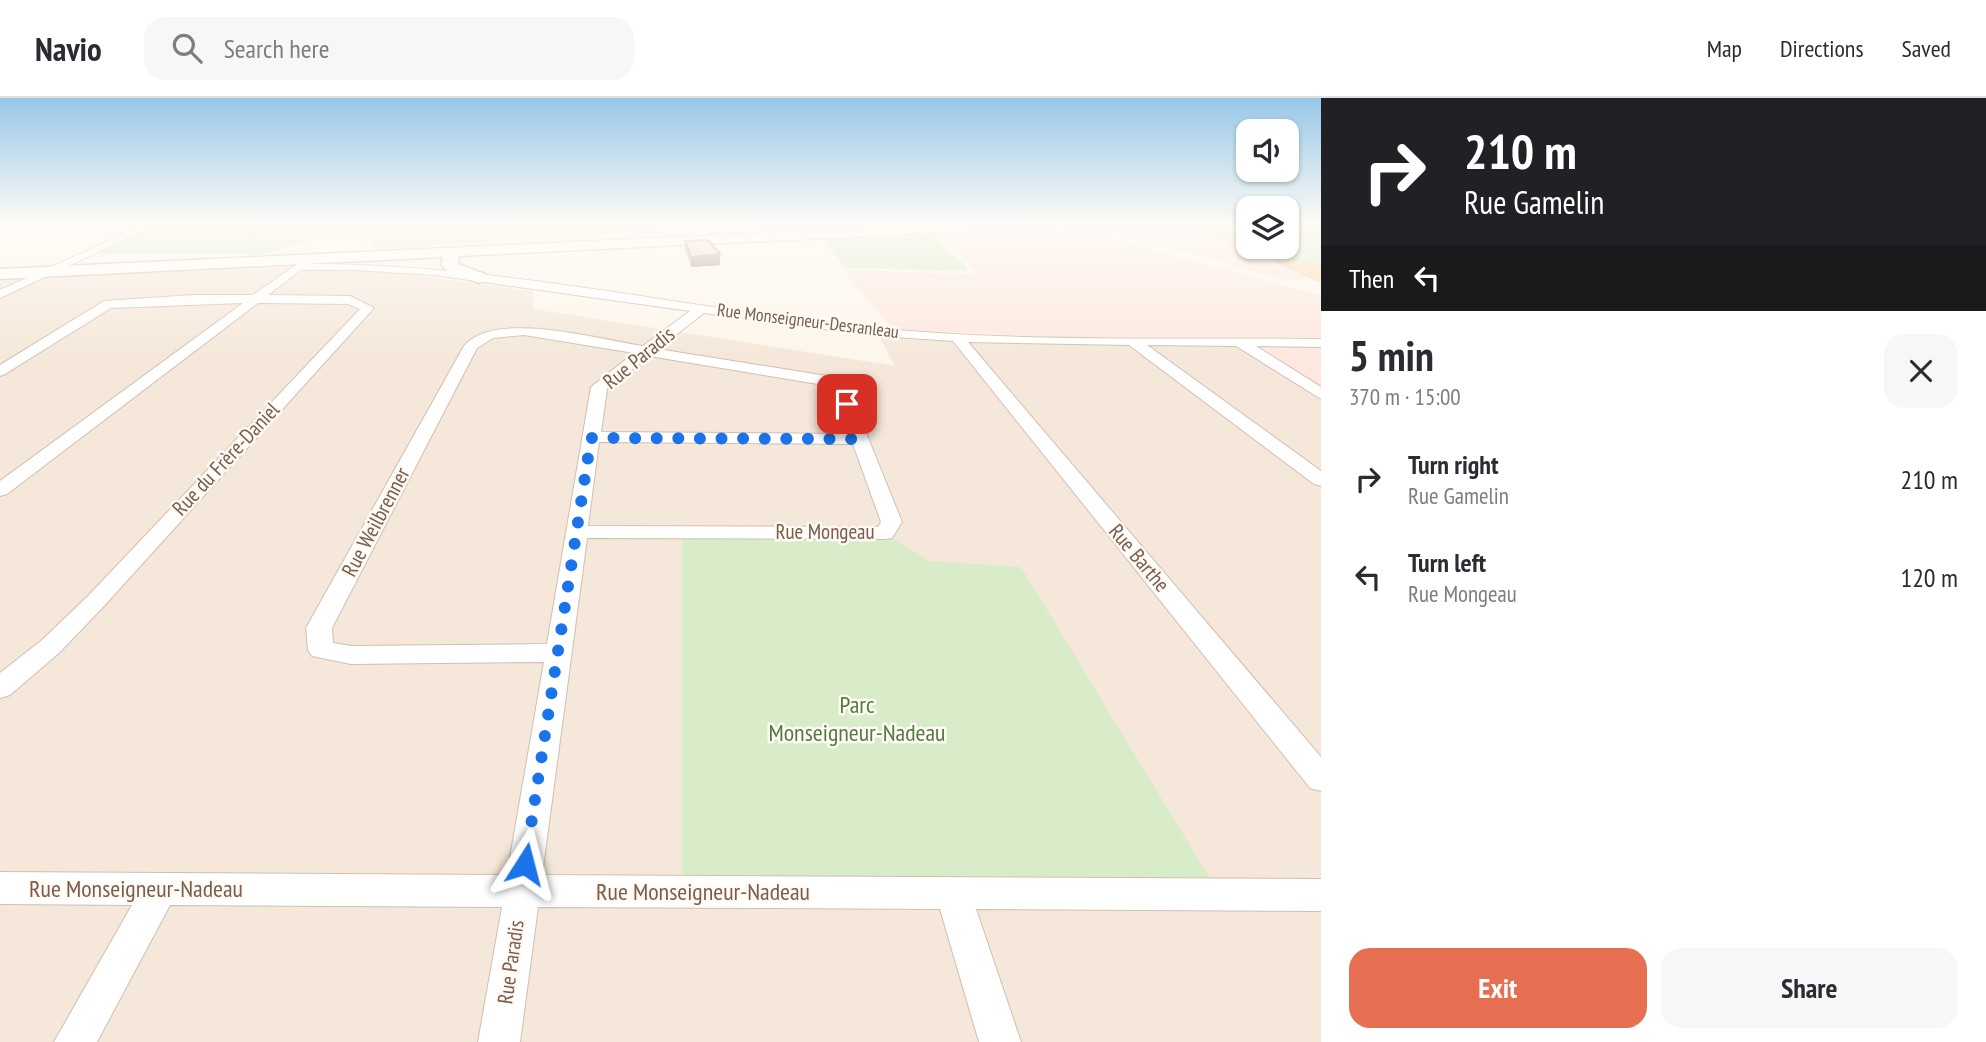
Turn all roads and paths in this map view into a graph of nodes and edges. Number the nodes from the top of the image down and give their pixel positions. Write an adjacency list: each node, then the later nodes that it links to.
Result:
1 (58, 267): 9 (street)
2 (188, 267): 9 (street)
3 (298, 267): 15 (street)
4 (354, 267): 10 (street, Rue Monseigneur-Desranleau)
5 (434, 267): 10 (street)
6 (440, 267): 10 (street)
7 (456, 267): 13 (street)
8 (1302, 267): 12 (main road)
9 (47, 272): 11 (street); 14 (street)
10 (434, 272): 13 (street, Rue Monseigneur-Desranleau)
11 (0, 274)
12 (1321, 274)
13 (479, 278): 16 (street, Rue Monseigneur-Desranleau)
14 (0, 294)
15 (255, 299): 22 (street); 27 (street); 30 (street, Rue du Frère-Daniel)
16 (702, 308): 17 (street, Rue Monseigneur-Desranleau); 21 (street, Rue Paradis)
17 (957, 337): 18 (street, Rue Monseigneur-Desranleau); 31 (street, Rue Barthe)
18 (1133, 341): 19 (street, Rue Monseigneur-Desranleau); 26 (street)
19 (1239, 343): 20 (street, Rue Monseigneur-Desranleau); 23 (street)
20 (1321, 343)
21 (645, 350): 24 (street, Rue Paradis); 25 (street, Rue Mongeau); 29 (street, Rue Weilbrenner)
22 (0, 371)
23 (1321, 394)
24 (591, 438): 25 (street); 28 (street, Rue Paradis)
25 (860, 439): 28 (street, Rue Mongeau)
26 (1321, 480)
27 (0, 490)
28 (576, 532): 29 (street, Rue Paradis)
29 (557, 653): 34 (street, Rue Paradis)
30 (0, 688)
31 (1321, 779)
32 (0, 888): 33 (street, Rue Monseigneur-Nadeau)
33 (160, 889): 34 (street, Rue Monseigneur-Nadeau); 37 (street)
34 (521, 891): 35 (street, Rue Monseigneur-Nadeau); 38 (street, Rue Paradis)
35 (953, 894): 36 (street, Rue Monseigneur-Nadeau); 39 (street)
36 (1321, 895)
37 (75, 1042)
38 (499, 1042)
39 (1000, 1042)

